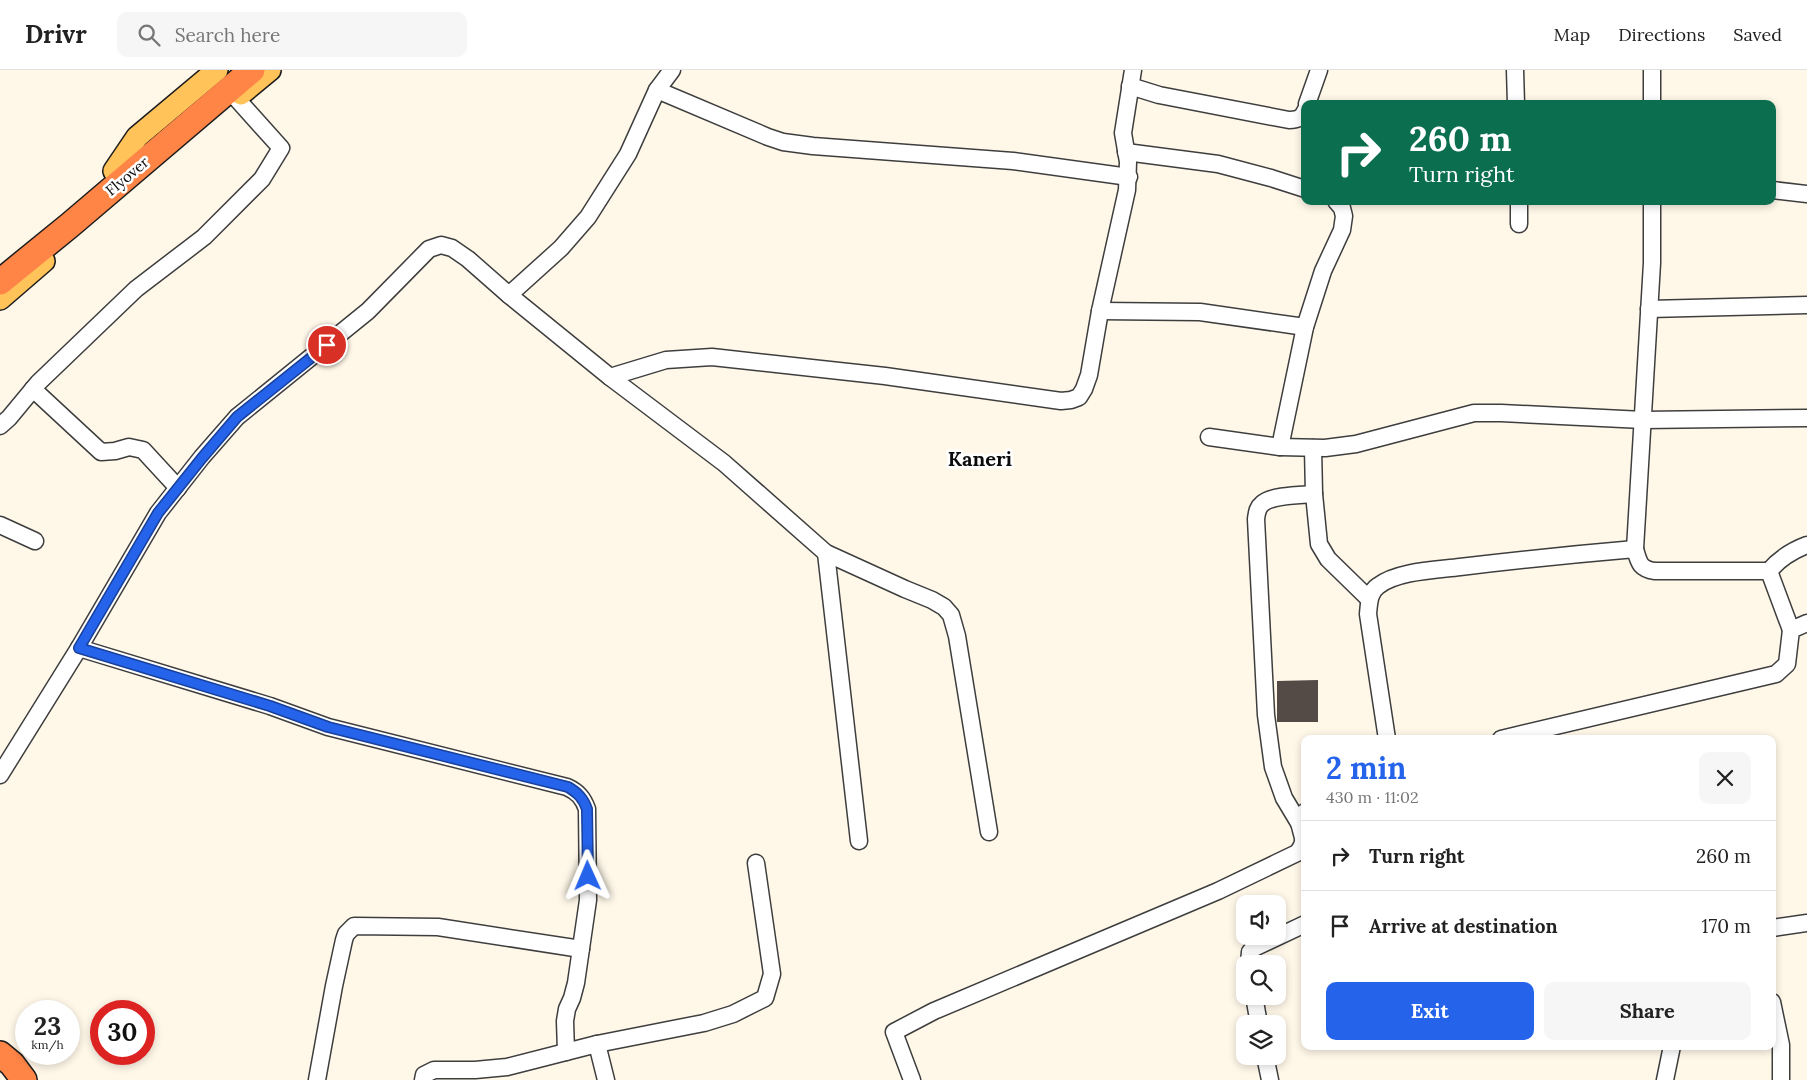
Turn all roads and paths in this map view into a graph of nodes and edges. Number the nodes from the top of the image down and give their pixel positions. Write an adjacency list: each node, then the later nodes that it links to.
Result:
1 (217, 70): 17 (main road)
2 (236, 70): 17 (highway, Flyover)
3 (252, 70): 27 (highway, Flyover)
4 (270, 70): 11 (main road)
5 (672, 70): 10 (street)
6 (1319, 70): 12 (street)
7 (1515, 70): 13 (street)
8 (1652, 70): 14 (street)
9 (1131, 78): 15 (street); 16 (street)
10 (657, 90): 18 (street); 28 (street)
11 (236, 98): 29 (main road); 35 (street)
12 (1308, 100)
13 (1516, 100)
14 (1652, 100)
15 (1301, 117)
16 (1126, 152): 18 (street); 19 (street)
17 (114, 171): 26 (highway, Flyover)
18 (1129, 177): 32 (street)
19 (1301, 188)
20 (1776, 190): 21 (street)
21 (1807, 194)
22 (1339, 205): 33 (street)
23 (1519, 205): 25 (street)
24 (1652, 205): 31 (street)
25 (1519, 224)
26 (0, 267)
27 (0, 282)
28 (509, 295): 34 (street); 42 (street)
29 (0, 299)
30 (1807, 305): 31 (street)
31 (1649, 309): 37 (street)
32 (1100, 312): 33 (street); 34 (street)
33 (1305, 328): 40 (street)
34 (610, 377): 48 (street)
35 (32, 389): 38 (street); 42 (street)
36 (1807, 418): 37 (street)
37 (1643, 420): 41 (street); 47 (street)
38 (0, 426)
39 (1209, 437): 40 (street)
40 (1280, 447): 41 (street)
41 (1313, 448): 43 (street)
42 (178, 488): 53 (street)
43 (1314, 494): 50 (street); 57 (street)
44 (0, 525): 45 (street)
45 (35, 541)
46 (1807, 545): 49 (street)
47 (1635, 550): 49 (street); 50 (street)
48 (826, 552): 58 (street); 59 (street)
49 (1769, 571): 52 (street)
50 (1369, 599): 54 (street)
51 (1807, 623): 52 (street)
52 (1791, 630): 55 (street)
53 (79, 648): 56 (street); 65 (street)
54 (1386, 735)
55 (1518, 735)
56 (0, 775)
57 (1301, 816)
58 (989, 832)
59 (859, 841)
60 (1301, 849): 79 (street)
61 (756, 863): 68 (street)
62 (1807, 923): 64 (street)
63 (1301, 926): 66 (street)
64 (1776, 927)
65 (581, 949): 70 (street); 76 (street)
66 (1250, 955)
67 (1776, 1021): 82 (street)
68 (597, 1044): 70 (street); 78 (street)
69 (1671, 1050): 81 (street)
70 (566, 1052): 77 (street)
71 (0, 1054): 75 (highway)
72 (1267, 1065): 80 (street)
73 (0, 1071): 74 (highway)
74 (13, 1080)
75 (23, 1080)
76 (317, 1080)
77 (423, 1080)
78 (606, 1080)
79 (912, 1080)
80 (1270, 1080)
81 (1665, 1080)
82 (1781, 1080)

